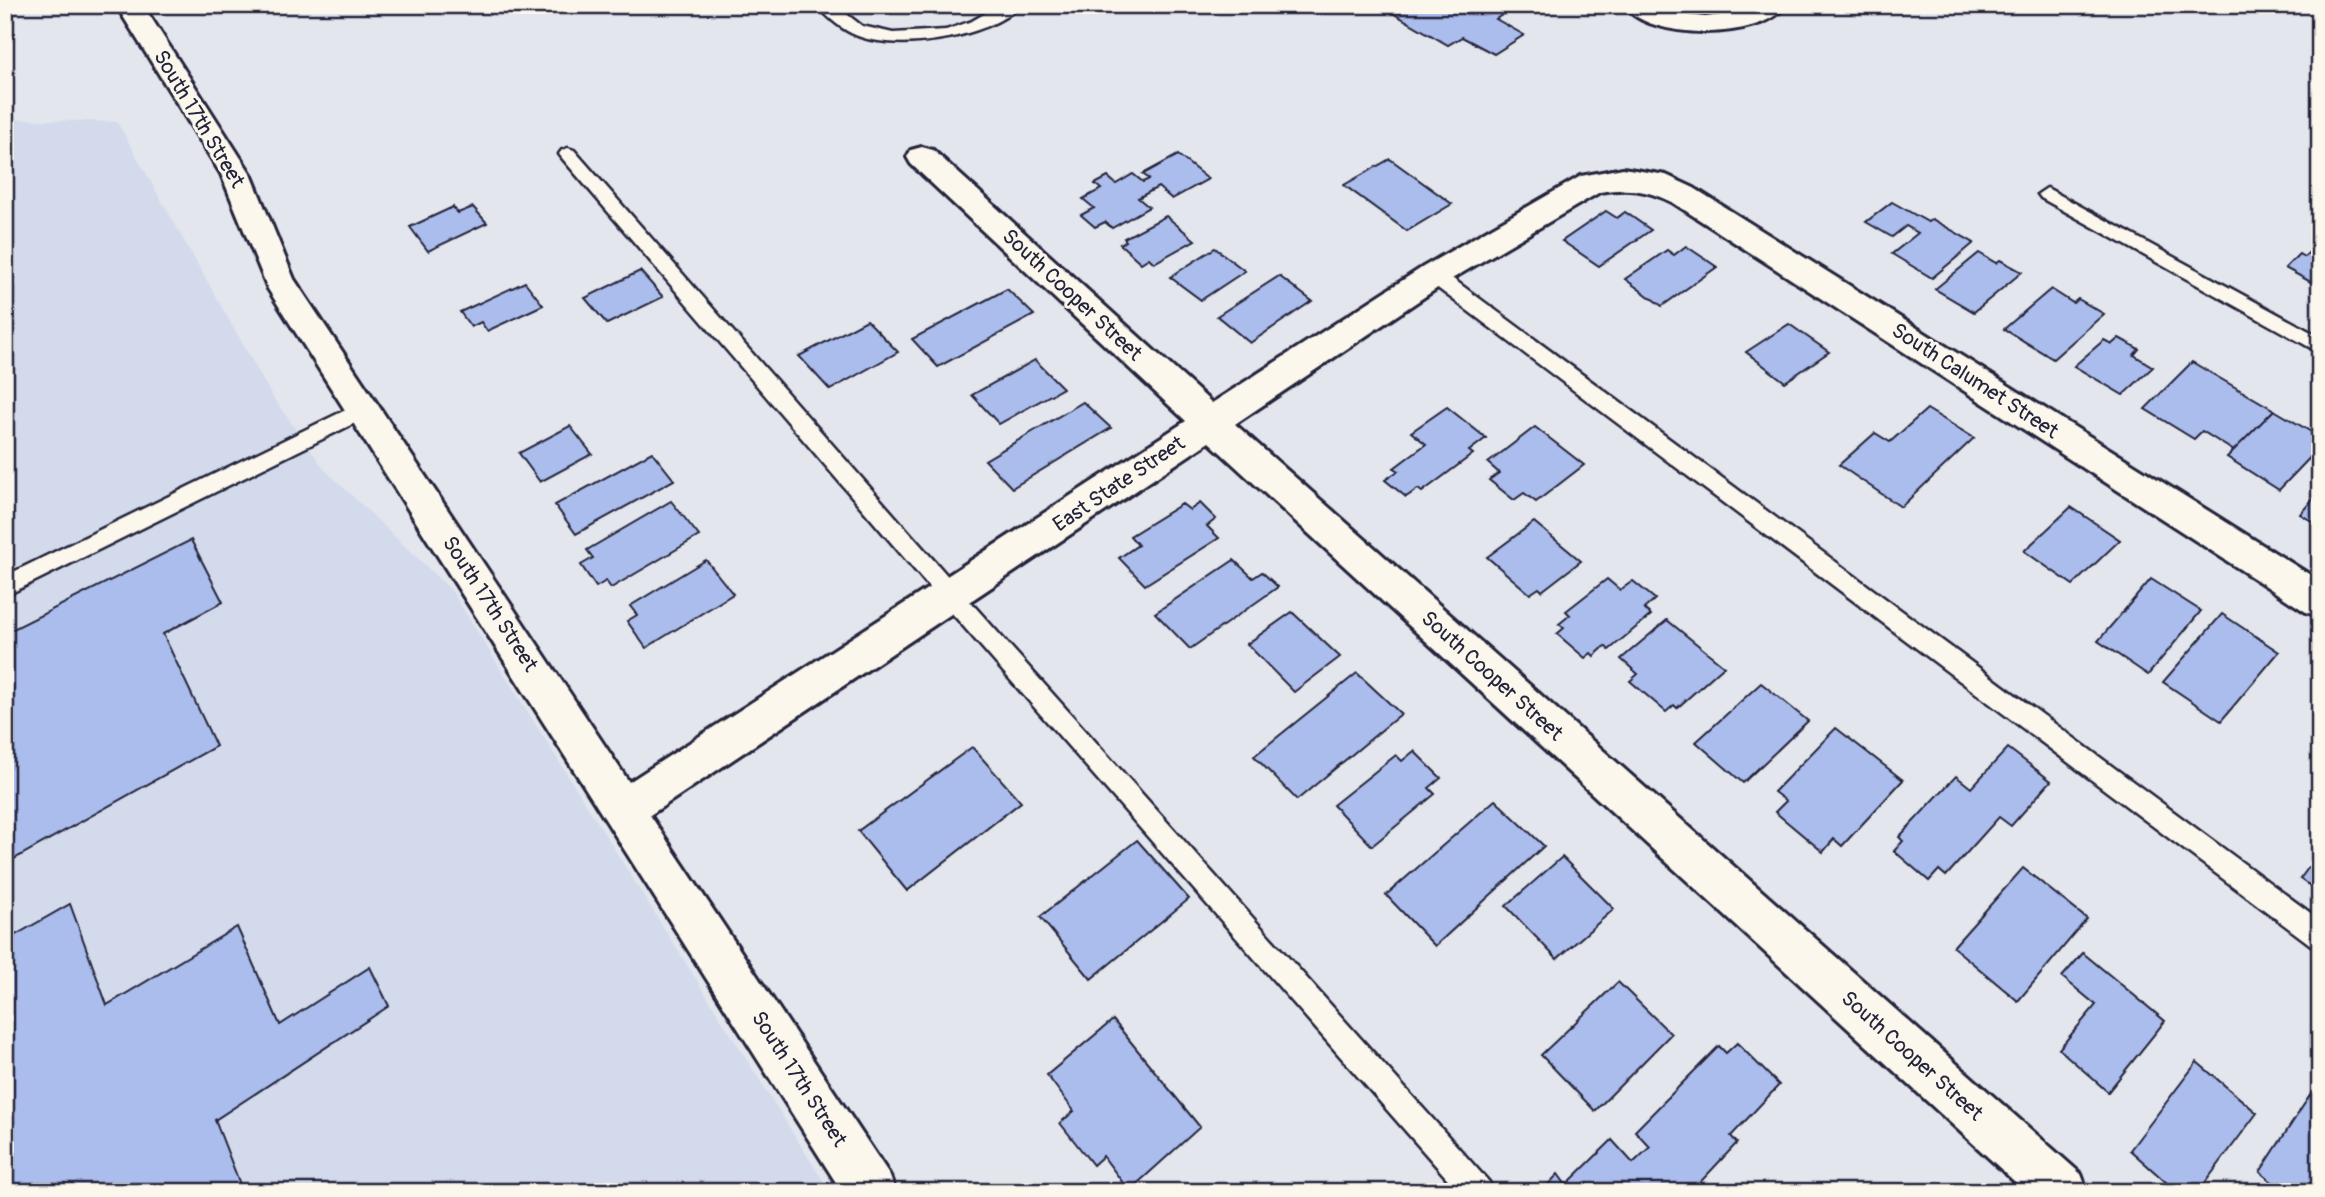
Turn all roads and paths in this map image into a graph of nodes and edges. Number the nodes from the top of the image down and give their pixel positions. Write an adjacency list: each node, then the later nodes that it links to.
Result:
1 (129, 5): 12 (street, South 17th Street)
2 (825, 5): 3 (lane)
3 (1012, 5)
4 (1637, 5): 5 (street)
5 (1773, 5)
6 (568, 154): 15 (lane)
7 (922, 157): 13 (street, South Cooper Street)
8 (1623, 178): 10 (street, East State Street); 16 (street, South Calumet Street)
9 (2047, 194): 11 (lane)
10 (1434, 275): 13 (street, East State Street); 18 (lane)
11 (2320, 346)
12 (362, 410): 14 (lane); 17 (street, South 17th Street)
13 (1211, 422): 15 (street, East State Street); 21 (street, South Cooper Street)
14 (5, 587)
15 (951, 596): 17 (street, East State Street); 20 (lane)
16 (2320, 601)
17 (624, 809): 19 (street, South 17th Street)
18 (2320, 936)
19 (872, 1192)
20 (1479, 1192)
21 (2063, 1192)

